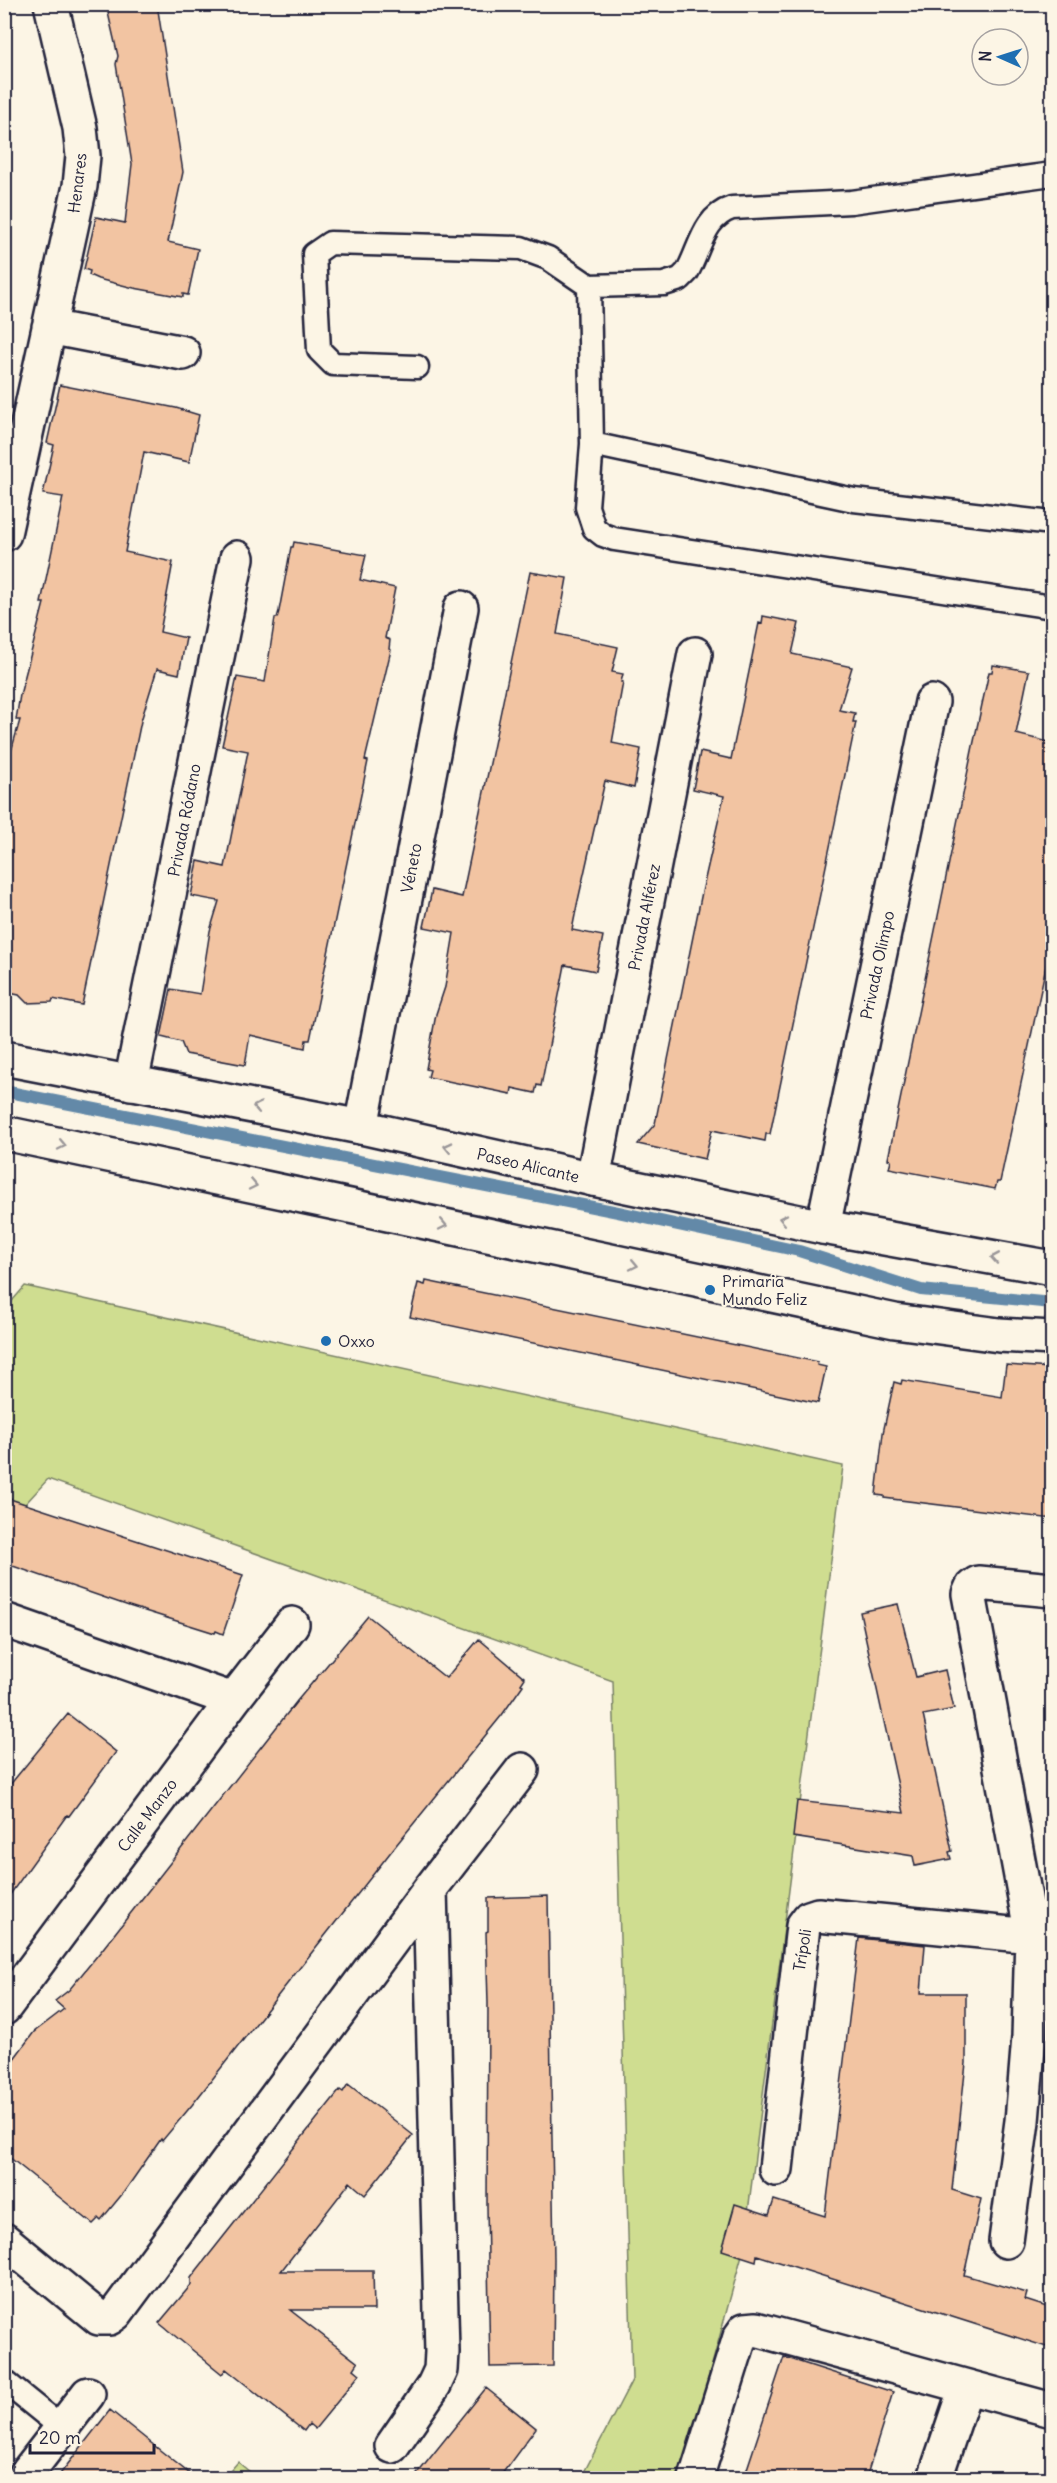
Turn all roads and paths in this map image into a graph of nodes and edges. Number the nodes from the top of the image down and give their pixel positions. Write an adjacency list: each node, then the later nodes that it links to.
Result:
1 (51, 4): 4 (street, Henares)
2 (1053, 174): 3 (lane)
3 (589, 286): 6 (lane); 7 (lane)
4 (49, 327): 5 (street); 8 (street, Henares)
5 (183, 353)
6 (417, 367)
7 (592, 444): 9 (lane); 12 (lane)
8 (10, 480): 10 (street, Henares)
9 (1053, 523)
10 (4, 534)
11 (237, 558): 17 (street, Privada Ródano)
12 (1053, 606)
13 (462, 608): 18 (street, Véneto)
14 (695, 654): 20 (street, Privada Alférez)
15 (932, 702): 21 (street, Privada Olimpo)
16 (4, 1058): 17 (street, Paseo Alicante)
17 (131, 1083): 18 (street, Paseo Alicante, one-way to 17)
18 (361, 1127): 20 (street, Paseo Alicante, one-way to 18)
19 (4, 1133): 23 (street, one-way to 23)
20 (593, 1179): 21 (street, Paseo Alicante, one-way to 20)
21 (823, 1227): 22 (street, Paseo Alicante, one-way to 21)
22 (1053, 1268)
23 (1053, 1338)
24 (1053, 1590): 30 (street)
25 (4, 1620): 27 (street)
26 (292, 1624): 27 (street, Calle Manzo)
27 (233, 1700): 31 (street, Calle Manzo)
28 (522, 1770): 29 (street)
29 (430, 1889): 33 (street); 40 (street)
30 (1032, 1936): 32 (street, Trípoli); 34 (street)
31 (4, 2008)
32 (776, 2169)
33 (4, 2240)
34 (1006, 2241)
35 (4, 2381): 39 (lane)
36 (966, 2387): 38 (street); 42 (street); 43 (street)
37 (88, 2394): 39 (street)
38 (1053, 2410)
39 (62, 2428): 41 (street)
40 (392, 2446)
41 (23, 2478)
42 (696, 2478)
43 (935, 2478)

